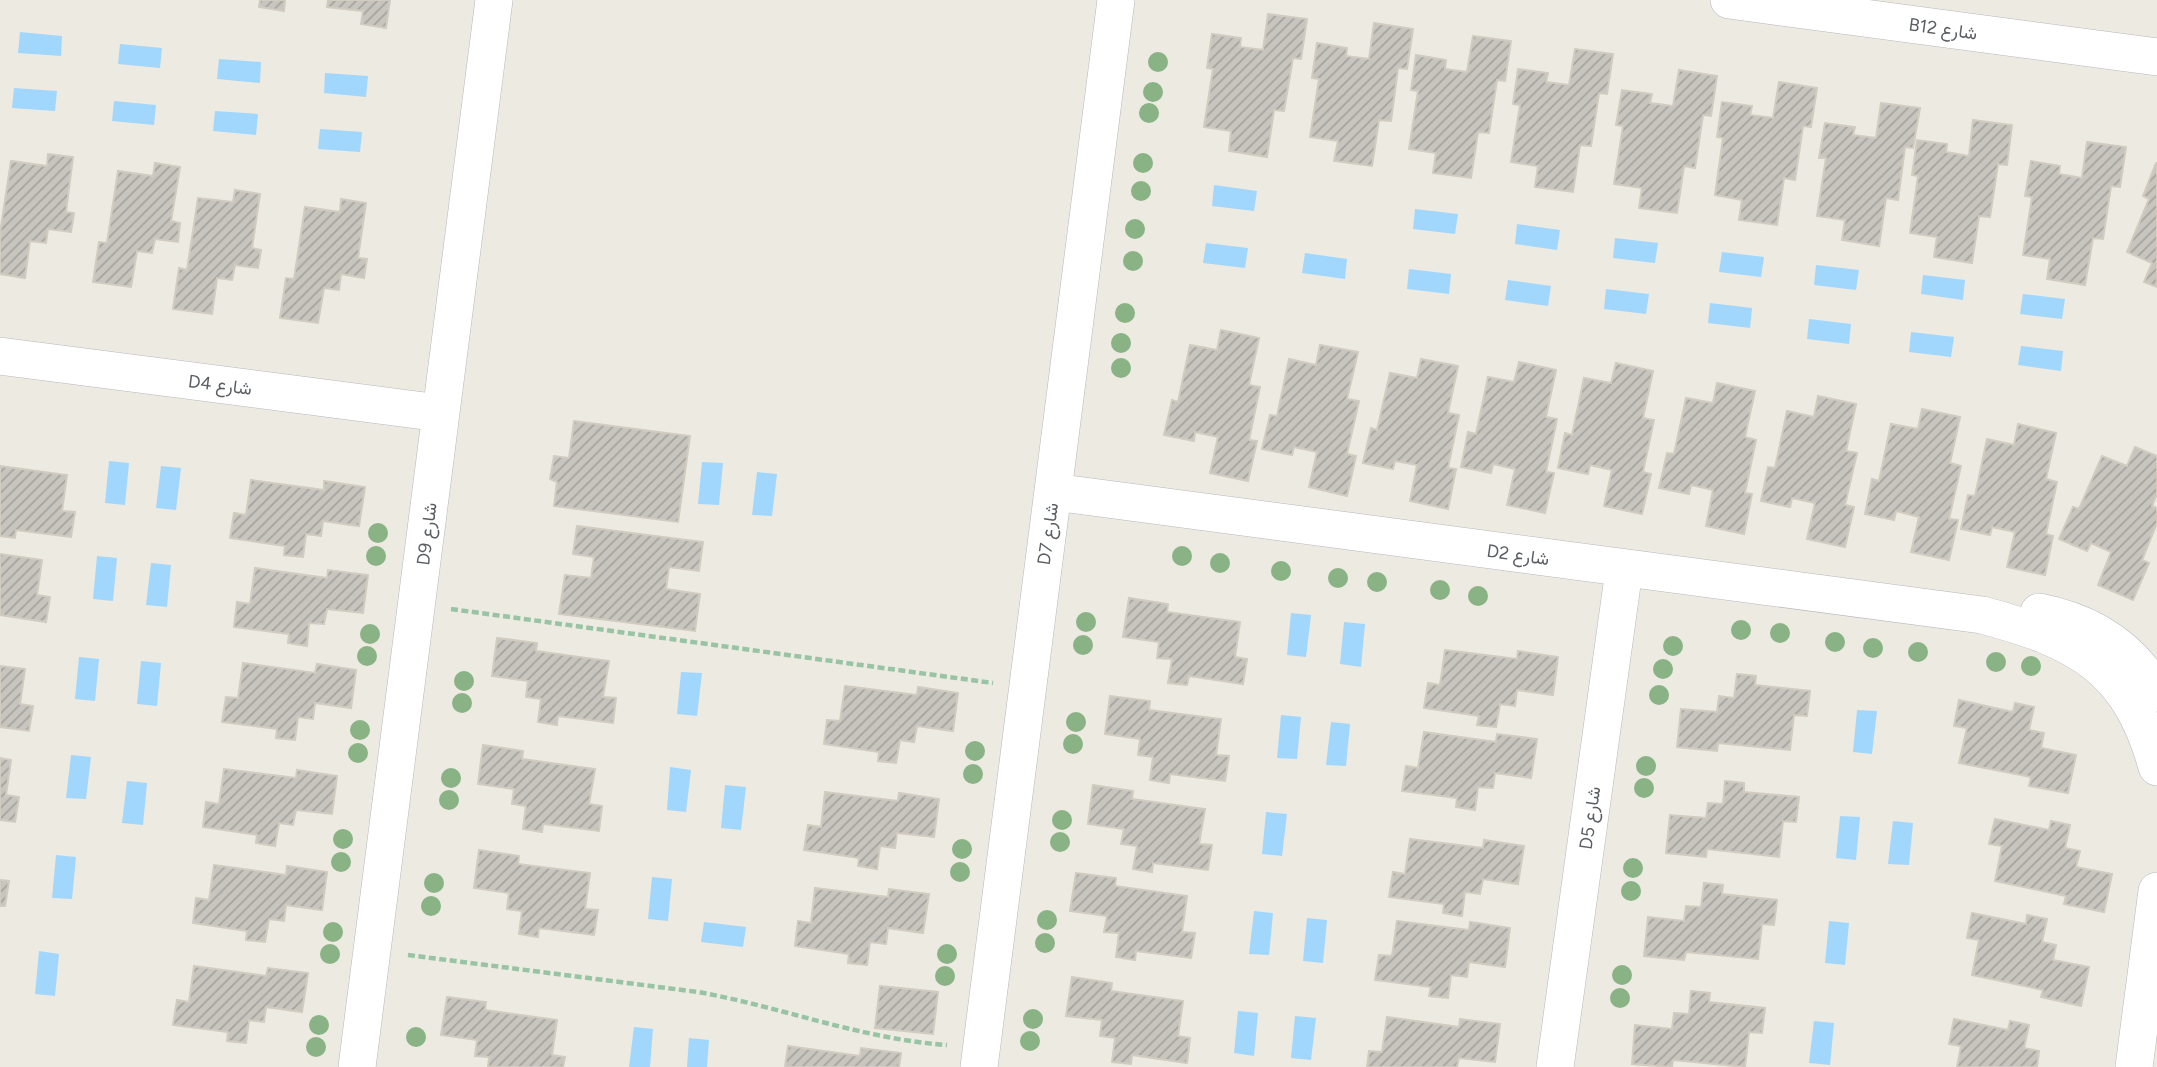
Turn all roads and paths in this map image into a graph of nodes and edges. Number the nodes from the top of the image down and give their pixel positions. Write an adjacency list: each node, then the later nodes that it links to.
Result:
1 (494, 0): 6 (street, D9 شارع)
2 (1116, 0): 7 (street, D7 شارع)
3 (1729, 0): 4 (street, B12 شارع)
4 (2157, 57)
5 (0, 356): 6 (street, D4 شارع)
6 (440, 413): 9 (street, D9 شارع)
7 (1054, 492): 8 (street, D2 شارع); 11 (street, D7 شارع)
8 (1624, 570): 10 (street, D2 شارع); 18 (street, D5 شارع)
9 (419, 604): 11 (path); 15 (street, D9 شارع)
10 (1982, 615): 12 (street, D2 شارع); 13 (street, D2 شارع)
11 (1026, 687): 16 (street, D7 شارع)
12 (2157, 692)
13 (2157, 767)
14 (2157, 891): 19 (street)
15 (372, 951): 16 (path); 17 (street, D9 شارع)
16 (980, 1057)
17 (357, 1067)
18 (1555, 1067)
19 (2134, 1067)

